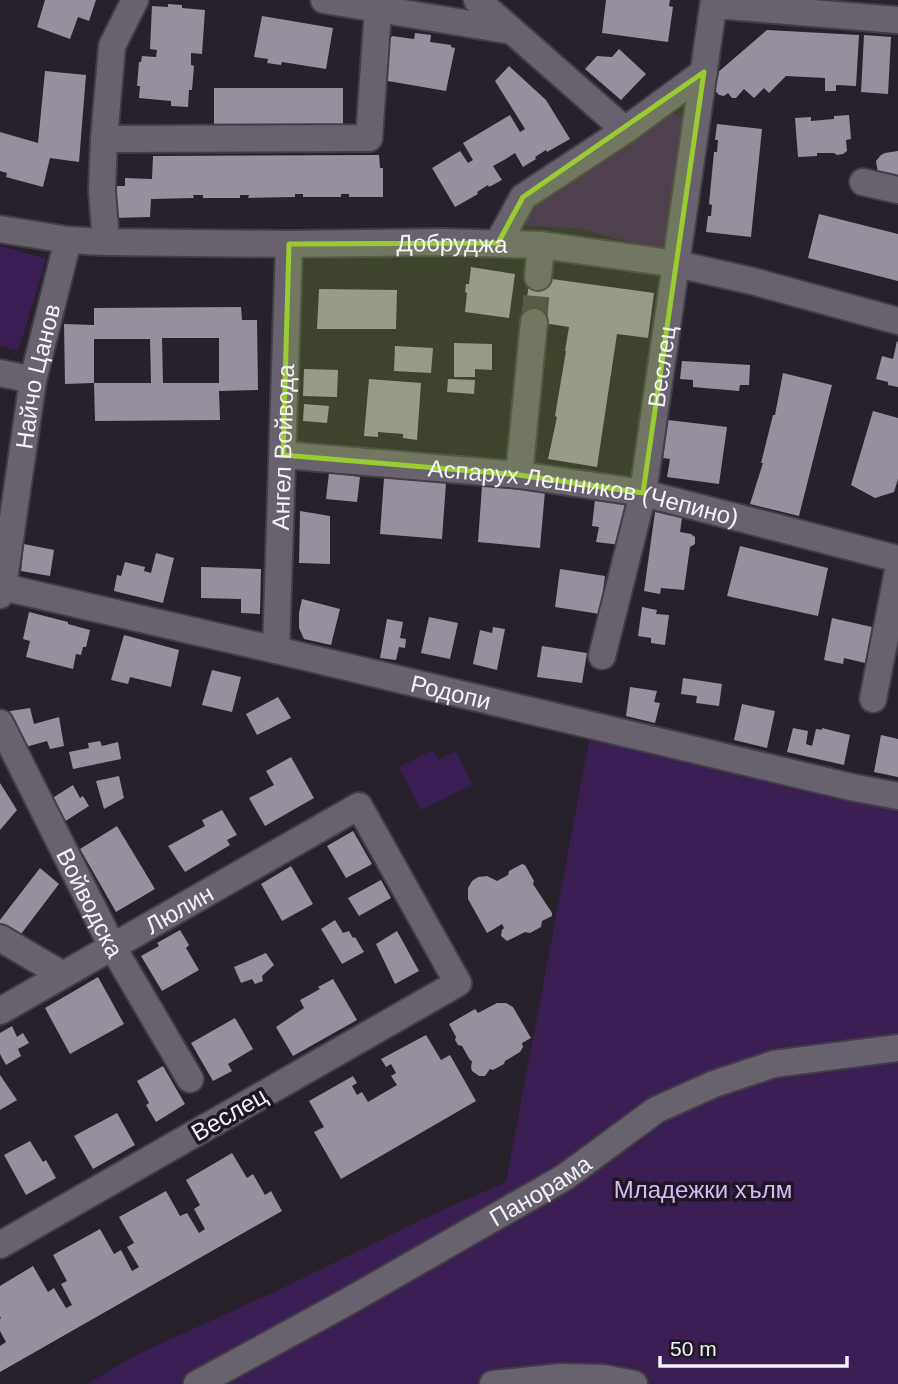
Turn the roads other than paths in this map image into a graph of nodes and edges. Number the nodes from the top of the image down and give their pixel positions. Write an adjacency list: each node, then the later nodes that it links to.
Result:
1 (135, 0): 10 (street)
2 (324, 0): 5 (street)
3 (477, 0): 7 (street)
4 (714, 3): 6 (street); 8 (street, Веслец)
5 (378, 9): 7 (street); 10 (street)
6 (894, 13)
7 (512, 31): 9 (street)
8 (704, 72): 9 (street); 19 (street, Веслец)
9 (625, 130): 16 (street)
10 (104, 139): 15 (street)
11 (863, 182): 12 (street)
12 (898, 190)
13 (0, 229): 14 (street, Добруджа)
14 (68, 240): 15 (street, Добруджа); 24 (street, Найчо Цанов)
15 (106, 242): 17 (street, Добруджа)
16 (498, 243): 17 (street, Добруджа); 18 (street, Добруджа)
17 (289, 244): 25 (street, Ангел Войвода)
18 (541, 245): 19 (street, Добруджа); 20 (street)
19 (677, 264): 21 (street, Добруджа); 27 (street, Веслец)
20 (538, 277)
21 (898, 321)
22 (534, 322): 26 (street)
23 (0, 373): 24 (street)
24 (33, 380): 29 (street, Найчо Цанов)
25 (284, 455): 26 (street, Аспарух Лешников (Чепино)); 30 (street, Ангел Войвода)
26 (519, 475): 27 (street, Аспарух Лешников (Чепино))
27 (643, 493): 28 (street, Аспарух Лешников (Чепино)); 31 (street, Веслец)
28 (891, 562): 32 (street)
29 (2, 591): 30 (street, Родопи)
30 (276, 650): 34 (street, Родопи)
31 (602, 656)
32 (873, 699)
33 (0, 723): 36 (street, Войводска)
34 (898, 796)
35 (0, 938): 37 (street)
36 (112, 946): 37 (street, Люлин); 38 (street, Люлин); 41 (street, Войводска)
37 (63, 975): 39 (street, Люлин)
38 (458, 983): 42 (street, Веслец)
39 (0, 1011)
40 (898, 1048): 43 (street, Панорама)
41 (190, 1079)
42 (0, 1245)
43 (197, 1384)
44 (496, 1384): 45 (street)
45 (634, 1384)

